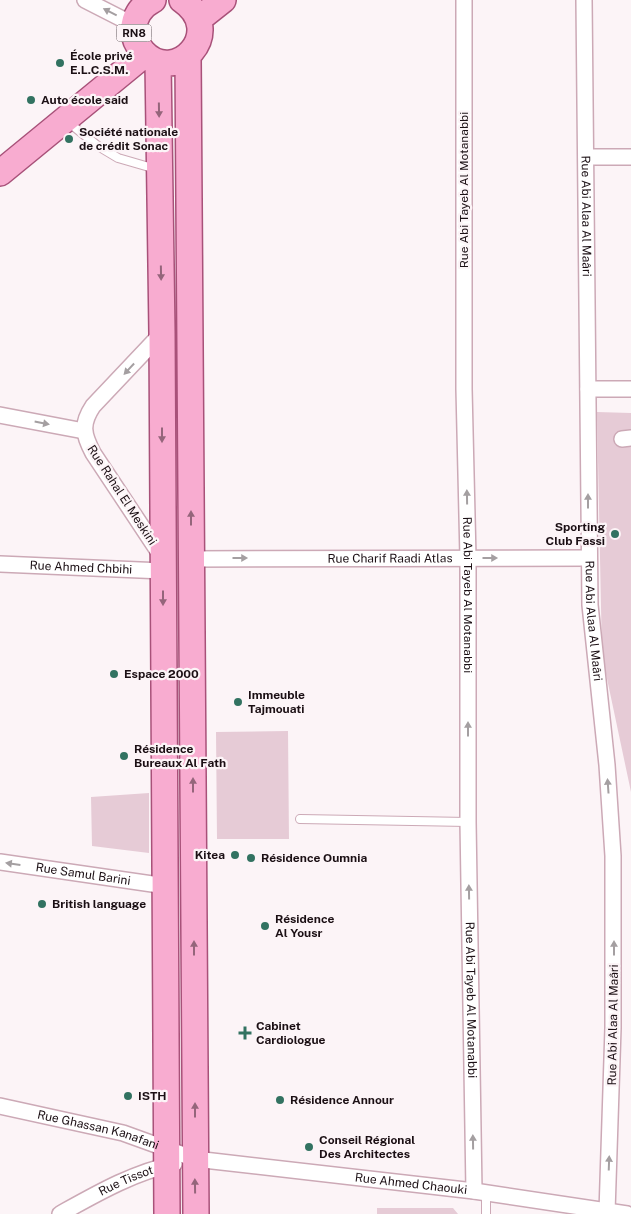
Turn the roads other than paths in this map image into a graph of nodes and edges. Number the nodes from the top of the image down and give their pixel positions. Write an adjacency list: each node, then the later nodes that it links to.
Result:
1 (86, 0): 6 (street, one-way to 1)
2 (182, 0): 7 (main road)
3 (223, 0): 7 (main road)
4 (464, 0): 20 (street, Rue Abi Tayeb Al Motanabbi, one-way to 4)
5 (584, 0): 11 (street, Rue Abi Alaa Al Maâri)
6 (140, 11): 9 (main road, RN8)
7 (199, 19): 8 (main road)
8 (188, 56): 9 (main road); 22 (main road, one-way to 8)
9 (152, 58): 10 (main road); 13 (main road, one-way to 13)
10 (64, 120): 13 (lane); 14 (main road)
11 (586, 157): 12 (street); 17 (street, Rue Abi Alaa Al Maâri)
12 (631, 158)
13 (160, 170): 15 (main road, one-way to 15)
14 (0, 173)
15 (162, 333): 19 (street, Rue Rahal El Meskini, one-way to 19); 24 (main road, one-way to 24)
16 (631, 389): 17 (street)
17 (588, 390): 21 (street, Rue Abi Alaa Al Maâri, one-way to 17)
18 (0, 415): 19 (street, Rue Rahal El Meskini, one-way to 19)
19 (84, 431): 24 (street, Rue Rahal El Meskini)
20 (468, 558): 21 (street, Rue Charif Raadi Atlas, one-way to 21); 22 (street, Rue Charif Raadi Atlas, one-way to 20); 26 (street, Rue Abi Tayeb Al Motanabbi, one-way to 20)
21 (589, 558): 33 (street, Rue Abi Alaa Al Maâri, one-way to 21)
22 (191, 559): 31 (main road, one-way to 22)
23 (0, 564): 24 (street, Rue Ahmed Chbihi)
24 (163, 564): 28 (main road, one-way to 28)
25 (300, 819): 26 (lane)
26 (468, 822): 32 (street, Rue Abi Tayeb Al Motanabbi, one-way to 26)
27 (0, 862): 28 (street, Rue Samul Barini, one-way to 27)
28 (166, 886): 30 (main road)
29 (0, 1106): 30 (street, Rue Ghassan Kanafani)
30 (166, 1157): 31 (street, Rue Ghassan Kanafani); 34 (street, Rue Tissot); 35 (main road)
31 (195, 1159): 32 (street, Rue Ahmed Chaouki); 36 (main road, one-way to 31)
32 (480, 1192): 33 (street, Rue Ahmed Chaouki); 37 (lane)
33 (608, 1212): 38 (street, Rue Ahmed Chaouki)
34 (60, 1214)
35 (167, 1214)
36 (196, 1214)
37 (486, 1214)
38 (627, 1214)

